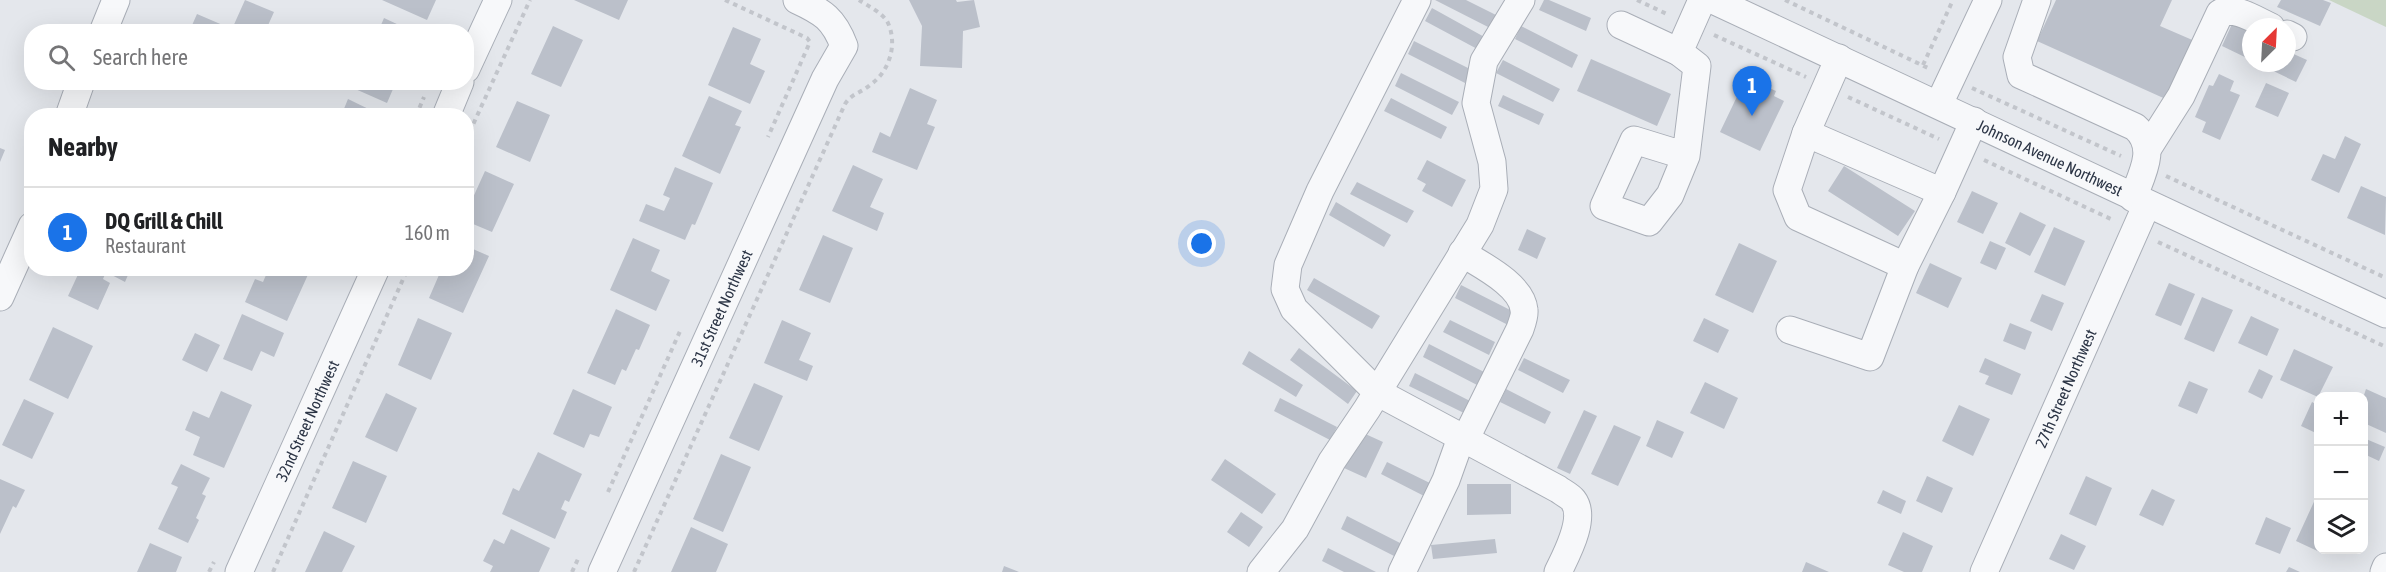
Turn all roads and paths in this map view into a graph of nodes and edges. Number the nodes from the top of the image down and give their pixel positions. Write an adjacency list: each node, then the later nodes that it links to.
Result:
1 (116, 0): 17 (street)
2 (498, 0): 20 (street)
3 (530, 0): 32 (path)
4 (725, 0): 34 (path)
5 (797, 0): 59 (street, 31st Street Northwest)
6 (859, 0): 60 (path)
7 (1417, 0): 51 (street)
8 (1521, 0): 42 (street)
9 (1637, 0): 19 (path)
10 (1702, 0): 19 (street)
11 (1713, 0): 22 (street, Johnson Avenue Northwest)
12 (1785, 0): 23 (path)
13 (1953, 0): 23 (path)
14 (1988, 0): 28 (street)
15 (2037, 0): 35 (street)
16 (2251, 18): 35 (street, 27th Street Northwest)
17 (106, 24)
18 (1620, 25): 21 (street)
19 (1691, 25): 21 (street); 25 (path)
20 (474, 52)
21 (1679, 52): 37 (street)
22 (1839, 58): 25 (street); 28 (street, Johnson Avenue Northwest)
23 (1923, 65): 24 (path)
24 (1928, 68)
25 (1826, 87): 33 (street); 36 (path)
26 (78, 90): 29 (street)
27 (457, 90): 30 (street)
28 (1939, 104): 31 (street, Johnson Avenue Northwest)
29 (72, 108)
30 (449, 108)
31 (1974, 121): 36 (street); 39 (street, Johnson Avenue Northwest)
32 (474, 122)
33 (1806, 133): 38 (street); 43 (street)
34 (765, 144)
35 (2148, 148): 39 (street, 27th Street Northwest)
36 (1961, 150): 38 (street); 40 (path)
37 (1686, 156)
38 (1942, 192): 43 (street)
39 (2140, 201): 40 (street, 27th Street Northwest); 47 (street, Johnson Avenue Northwest)
40 (2135, 231): 50 (path); 64 (street, 27th Street Northwest)
41 (24, 244): 46 (street)
42 (1462, 253): 51 (street); 52 (street)
43 (1905, 266): 49 (street)
44 (372, 276): 56 (street, 32nd Street Northwest)
45 (404, 276): 57 (path)
46 (0, 297)
47 (2386, 314)
48 (685, 322): 53 (path)
49 (1790, 330)
50 (2386, 347)
51 (1377, 392): 52 (street); 61 (street)
52 (1463, 439): 62 (street); 63 (street)
53 (604, 499)
54 (581, 551): 58 (path)
55 (2386, 567): 65 (street)
56 (239, 572)
57 (273, 572)
58 (572, 572)
59 (602, 572)
60 (634, 572)
61 (1261, 572)
62 (1402, 572)
63 (1558, 572)
64 (1984, 572)
65 (2384, 572)

